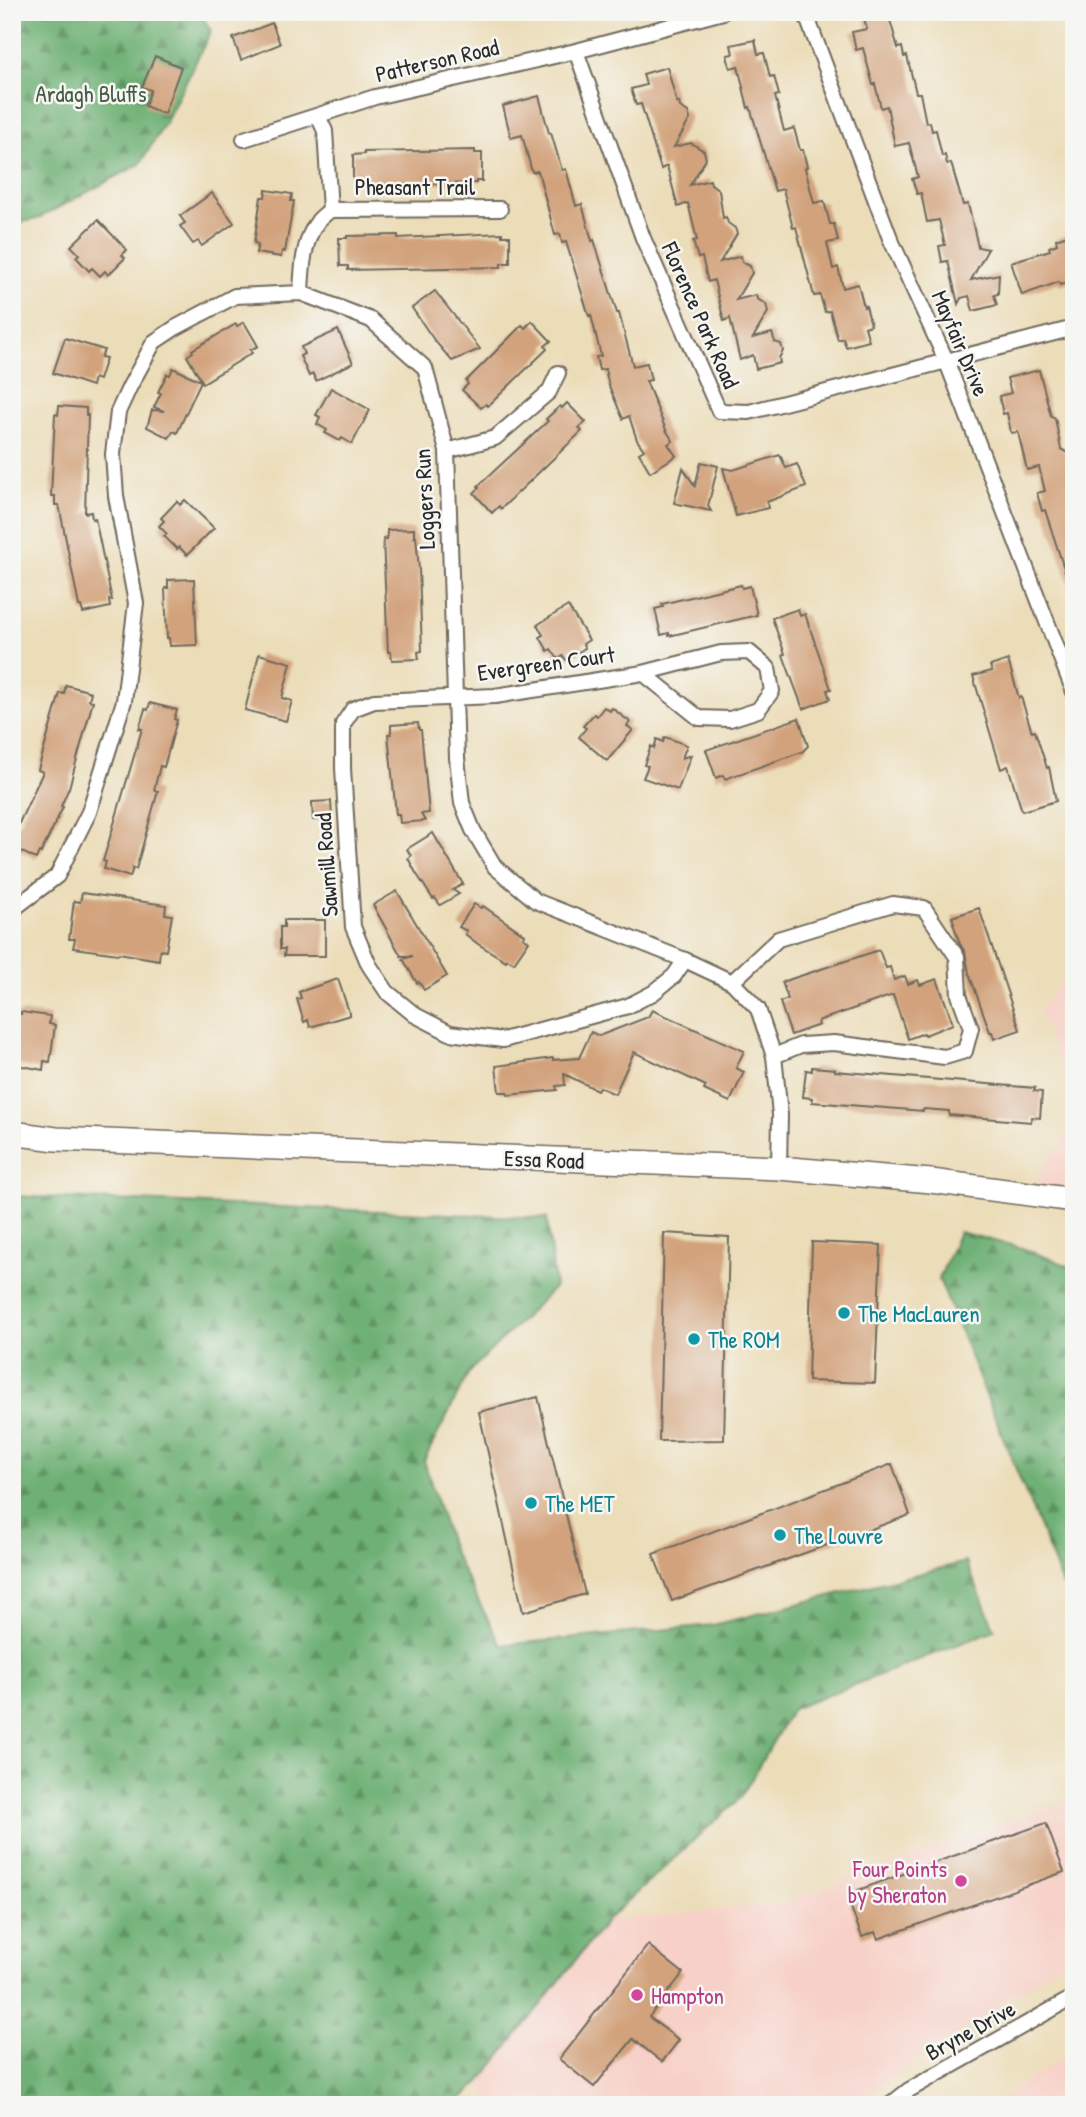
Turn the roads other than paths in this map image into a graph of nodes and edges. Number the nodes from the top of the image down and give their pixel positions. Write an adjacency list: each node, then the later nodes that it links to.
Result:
1 (723, 12): 3 (street, Patterson Road)
2 (806, 12): 10 (street, Mayfair Drive)
3 (576, 51): 4 (street, Patterson Road); 10 (street, Florence Park Road)
4 (318, 116): 5 (street, Patterson Road); 6 (street)
5 (244, 139)
6 (331, 209): 7 (street, Pheasant Trail); 8 (street)
7 (500, 209)
8 (301, 293): 12 (street, Loggers Run); 16 (street, Loggers Run)
9 (1074, 328): 10 (street, Florence Park Road)
10 (946, 360): 14 (street, Mayfair Drive)
11 (558, 373): 12 (street)
12 (447, 451): 15 (street, Loggers Run)
13 (643, 673): 13 (street, Evergreen Court); 15 (street, Evergreen Court)
14 (1074, 692)
15 (454, 697): 17 (street, Loggers Run); 17 (street, Sawmill Road)
16 (12, 910)
17 (685, 960): 18 (street, Loggers Run)
18 (732, 982): 19 (street, Loggers Run); 19 (street)
19 (774, 1056): 21 (street, Loggers Run)
20 (12, 1133): 21 (main road, Essa Road)
21 (779, 1168): 22 (main road, Essa Road)
22 (1074, 1200)
23 (1074, 1997): 24 (street, Bryne Drive)
24 (890, 2105)

